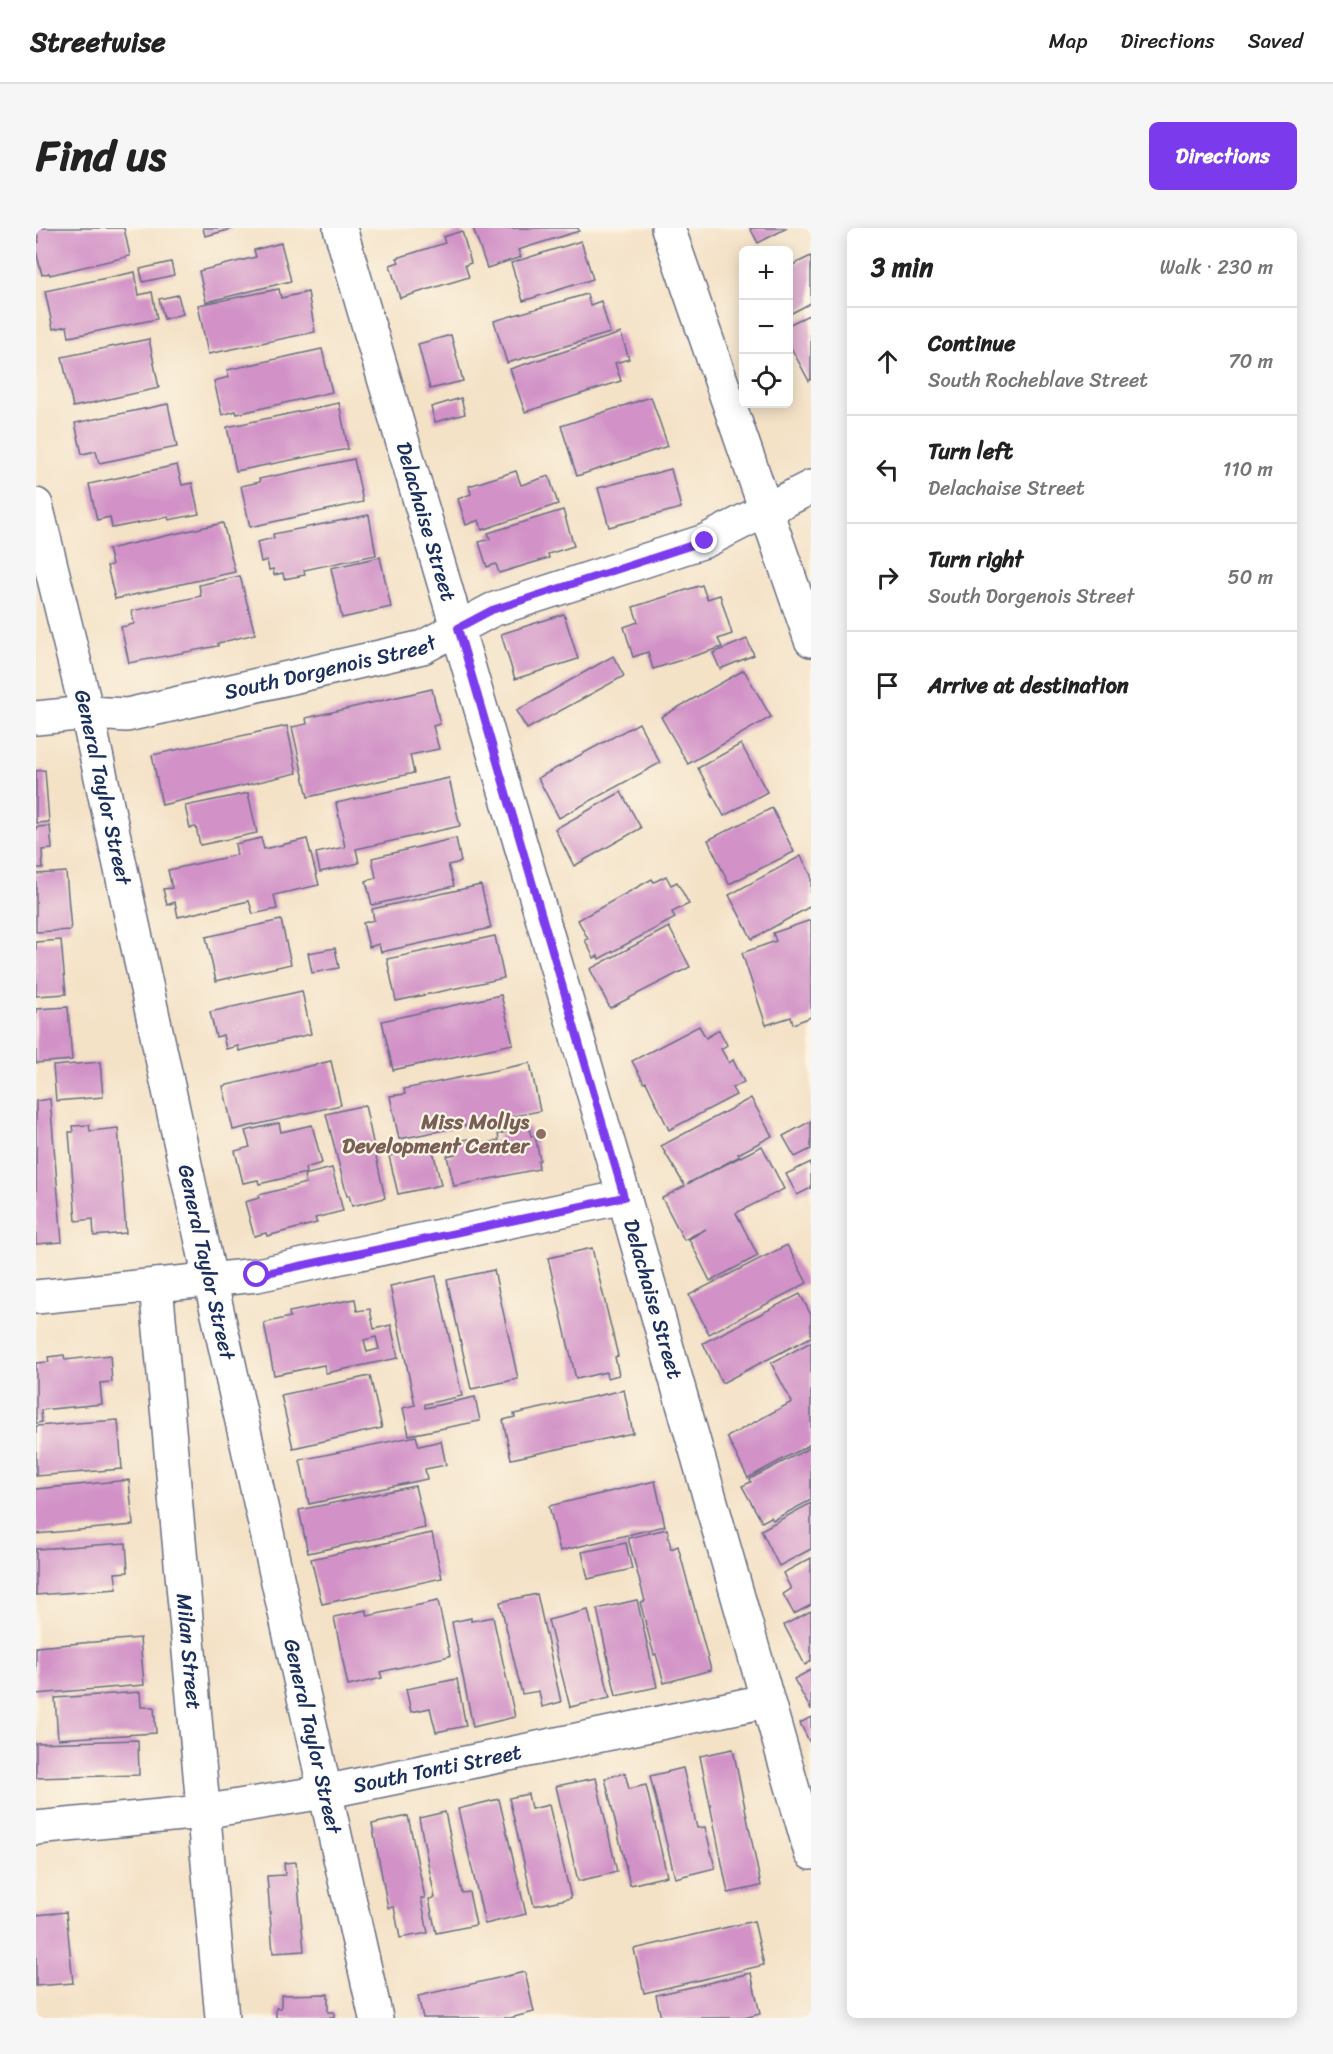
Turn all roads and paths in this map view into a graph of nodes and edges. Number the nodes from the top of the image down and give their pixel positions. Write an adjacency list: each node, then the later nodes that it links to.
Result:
1 (340, 228): 6 (street, Delachaise Street)
2 (668, 228): 5 (street)
3 (811, 487): 5 (street, South Dorgenois Street)
4 (36, 505): 8 (street, General Taylor Street)
5 (766, 510): 6 (street, South Dorgenois Street); 7 (street)
6 (458, 628): 8 (street, South Dorgenois Street); 10 (street, Delachaise Street)
7 (811, 640)
8 (87, 713): 9 (street, South Dorgenois Street); 11 (street, General Taylor Street)
9 (36, 718)
10 (624, 1197): 11 (street); 14 (street, Delachaise Street)
11 (210, 1279): 12 (street); 15 (street, General Taylor Street)
12 (156, 1285): 13 (street); 16 (street, Milan Street)
13 (36, 1297)
14 (766, 1701): 15 (street, South Tonti Street); 18 (street, Delachaise Street)
15 (324, 1792): 16 (street, South Tonti Street); 20 (street, General Taylor Street)
16 (202, 1812): 17 (street, South Tonti Street); 19 (street, Milan Street)
17 (36, 1828)
18 (811, 1853)
19 (222, 2018)
20 (376, 2018)

